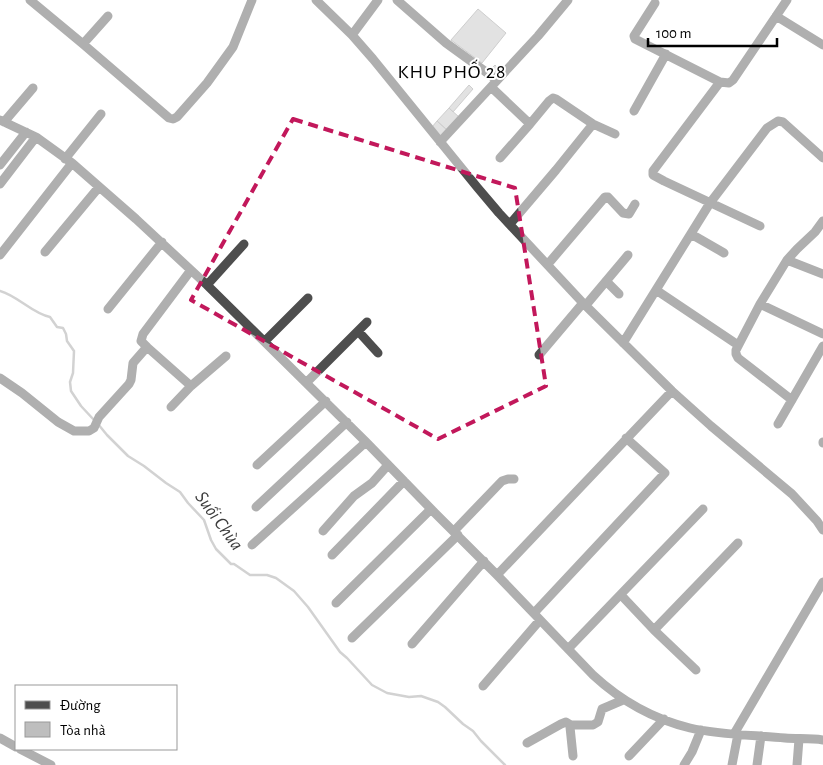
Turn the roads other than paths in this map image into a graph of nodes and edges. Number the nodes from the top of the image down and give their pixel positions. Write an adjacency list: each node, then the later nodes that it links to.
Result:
1 (30, 0): 12 (street)
2 (252, 0): 12 (street)
3 (316, 0): 11 (street)
4 (378, 0): 11 (street)
5 (397, 0): 16 (street)
6 (568, 0): 16 (street)
7 (787, 0): 10 (street)
8 (655, 3): 14 (street)
9 (108, 16): 12 (street)
10 (776, 16): 13 (street); 15 (street)
11 (352, 35): 26 (street)
12 (84, 44)
13 (823, 45)
14 (666, 54): 15 (street); 18 (street)
15 (720, 82): 33 (street)
16 (494, 83): 21 (street); 26 (street)
17 (32, 88): 20 (street)
18 (634, 111)
19 (101, 114): 29 (street)
20 (2, 121): 23 (street)
21 (530, 124): 22 (street); 27 (street)
22 (593, 124): 24 (street); 36 (street)
23 (26, 132): 25 (street); 30 (street)
24 (615, 134)
25 (36, 137): 29 (street); 31 (street)
26 (440, 142): 36 (street)
27 (500, 158)
28 (823, 158): 33 (street)
29 (69, 161): 32 (street); 44 (street)
30 (0, 165)
31 (0, 184)
32 (99, 187): 40 (street); 42 (street)
33 (710, 203): 37 (street); 39 (street)
34 (635, 204): 47 (street)
35 (823, 221): 38 (street)
36 (510, 224): 47 (street)
37 (760, 226)
38 (820, 232): 46 (street)
39 (691, 234): 43 (street); 52 (street)
40 (162, 242): 48 (street); 57 (street)
41 (244, 244): 51 (street)
42 (45, 252)
43 (724, 253)
44 (0, 255)
45 (628, 255): 50 (street)
46 (787, 260): 49 (street); 56 (street)
47 (548, 264): 55 (street)
48 (191, 270): 51 (street); 65 (street)
49 (823, 274)
50 (606, 281): 53 (street); 55 (street)
51 (207, 285): 61 (street)
52 (656, 290): 62 (street); 63 (street)
53 (619, 294)
54 (308, 298): 61 (street)
55 (585, 304): 62 (street); 67 (street)
56 (760, 304): 60 (street); 63 (street)
57 (108, 308)
58 (367, 322): 59 (street)
59 (358, 331): 66 (street); 70 (street)
60 (823, 334)
61 (266, 341): 70 (street)
62 (623, 343): 72 (street)
63 (738, 345): 73 (street)
64 (823, 346): 73 (street)
65 (147, 347): 69 (street); 71 (street)
66 (378, 353)
67 (539, 355)
68 (226, 356): 71 (street)
69 (0, 378)
70 (307, 382): 74 (street)
71 (192, 386): 75 (street)
72 (672, 391): 78 (street); 87 (street)
73 (792, 400): 77 (street)
74 (326, 401): 76 (street); 80 (street)
75 (171, 407)
76 (346, 422): 79 (street); 84 (street)
77 (778, 424)
78 (626, 438): 95 (street); 99 (street)
79 (366, 442): 81 (street); 92 (street)
80 (257, 465)
81 (388, 465): 83 (street); 89 (street)
82 (514, 478): 90 (street)
83 (404, 481): 85 (street); 93 (street)
84 (256, 507)
85 (431, 509): 90 (street); 98 (street)
86 (703, 509): 97 (street)
87 (820, 519): 88 (street)
88 (823, 530)
89 (323, 531)
90 (456, 533): 94 (street); 101 (street)
91 (738, 543): 100 (street)
92 (252, 545)
93 (332, 555)
94 (484, 561): 95 (street); 102 (street)
95 (497, 575): 99 (street)
96 (823, 582): 110 (street)
97 (621, 595): 100 (street); 103 (street)
98 (336, 604)
99 (537, 616): 103 (street); 105 (street)
100 (654, 630): 104 (street)
101 (352, 638)
102 (412, 644)
103 (568, 649): 106 (street)
104 (696, 670)
105 (483, 686)
106 (622, 700): 107 (street); 108 (street)
107 (664, 719): 109 (street); 119 (street)
108 (570, 725): 115 (street); 118 (street)
109 (701, 730): 110 (street); 121 (street)
110 (736, 734): 111 (street); 122 (street)
111 (761, 736): 114 (street); 123 (street)
112 (0, 738): 116 (street)
113 (822, 738): 114 (street)
114 (799, 739): 124 (street)
115 (527, 742)
116 (15, 746)
117 (22, 750): 120 (street)
118 (573, 756)
119 (629, 756)
120 (50, 765)
121 (684, 765)
122 (732, 765)
123 (757, 765)
124 (797, 765)

